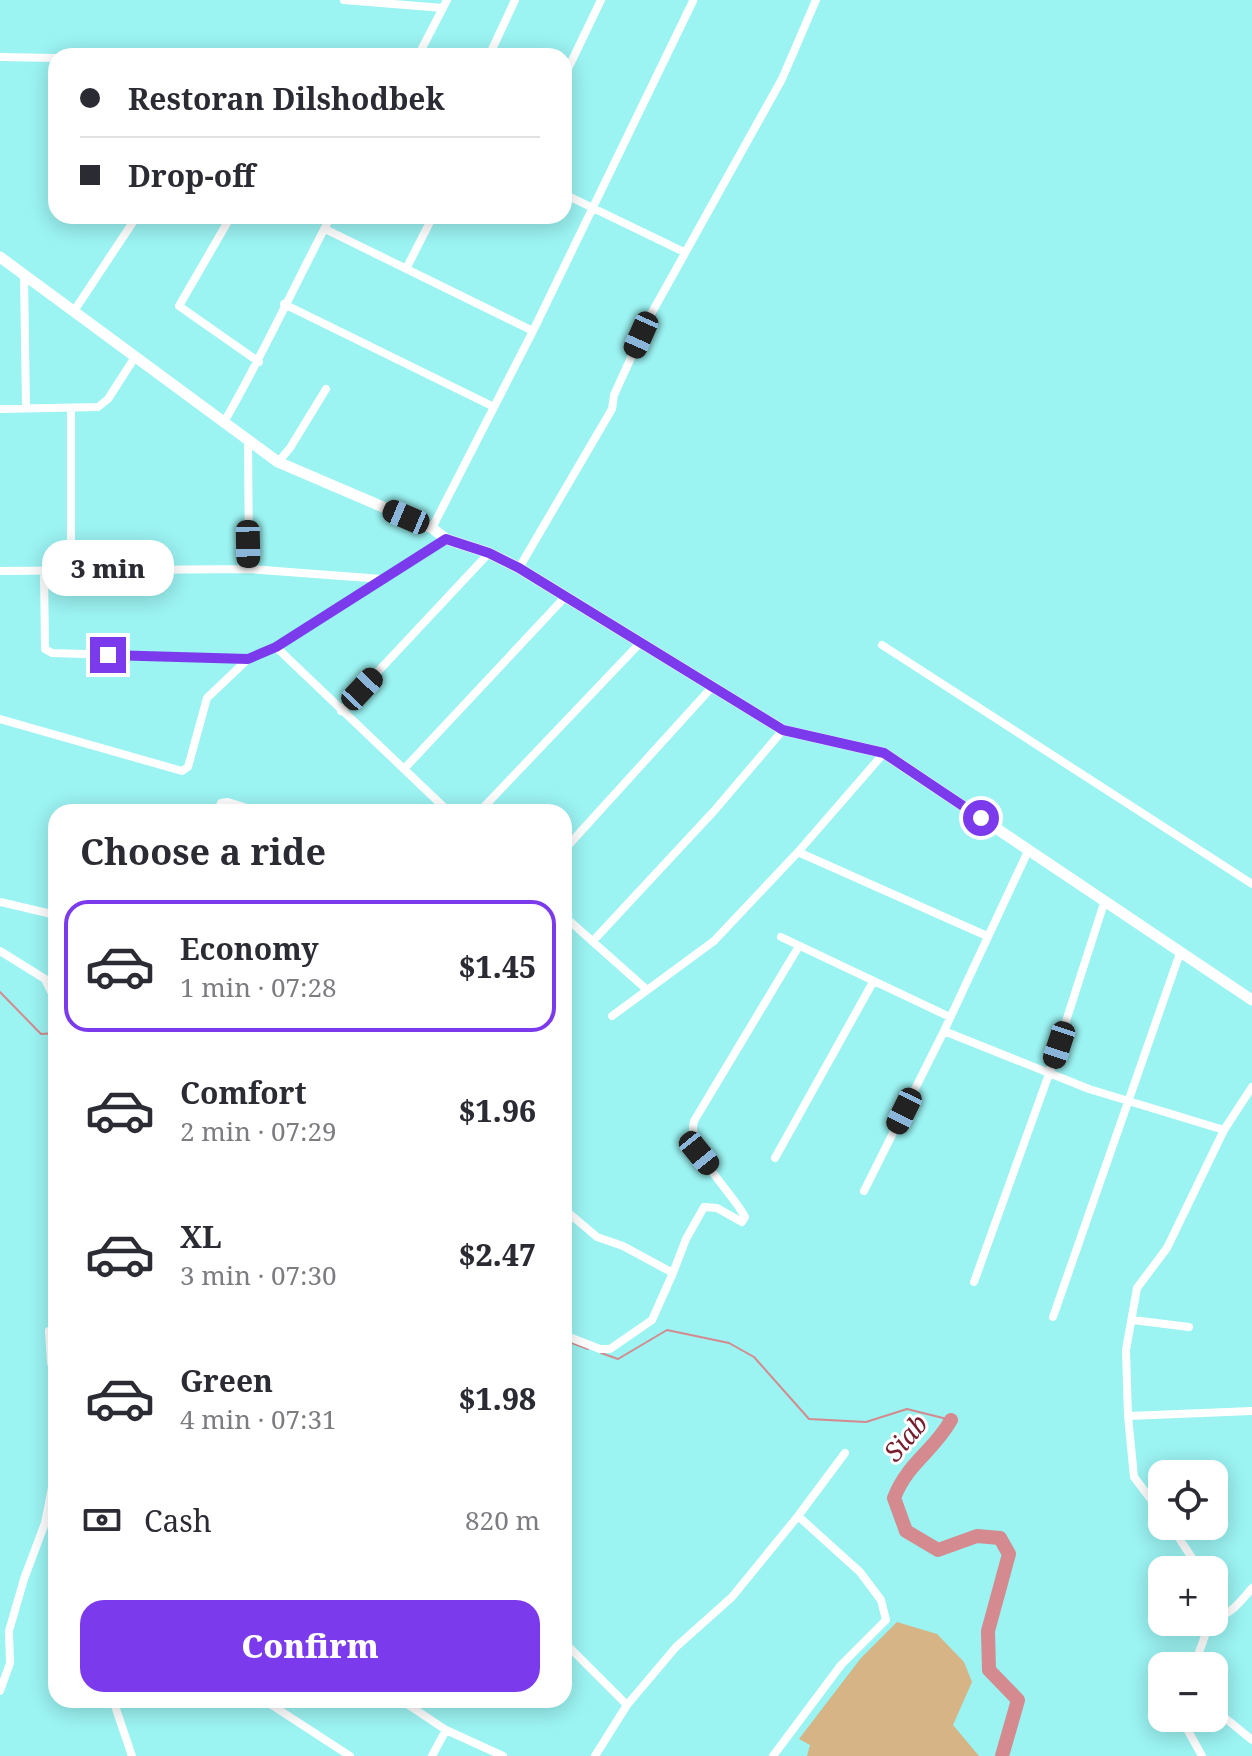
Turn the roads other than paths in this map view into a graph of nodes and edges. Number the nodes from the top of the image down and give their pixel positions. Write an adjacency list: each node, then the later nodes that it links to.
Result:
1 (344, 0): 6 (street)
2 (515, 0): 8 (street)
3 (601, 0): 11 (street)
4 (816, 0): 19 (street)
5 (693, 1): 13 (street)
6 (445, 4): 7 (street)
7 (422, 48)
8 (493, 48)
9 (0, 57): 10 (street)
10 (48, 58)
11 (572, 60)
12 (572, 198): 13 (street)
13 (592, 207): 19 (street); 25 (street)
14 (132, 224): 24 (street)
15 (226, 224): 27 (street)
16 (327, 224): 18 (street)
17 (429, 224): 21 (street)
18 (325, 229): 21 (street); 23 (street)
19 (684, 252): 39 (street)
20 (0, 257): 22 (street)
21 (406, 269): 25 (street)
22 (24, 275): 24 (street); 30 (street)
23 (284, 304): 27 (street); 29 (street)
24 (74, 311): 26 (street)
25 (533, 331): 29 (street)
26 (135, 357): 31 (street); 33 (street)
27 (259, 362): 33 (street)
28 (326, 389): 35 (street)
29 (494, 407): 36 (street)
30 (26, 408): 31 (street); 32 (street)
31 (71, 408): 41 (street)
32 (0, 409)
33 (224, 422): 34 (street)
34 (248, 439): 35 (street); 40 (street)
35 (278, 462): 36 (street)
36 (432, 528): 37 (street)
37 (446, 539): 38 (street); 44 (street)
38 (489, 553): 39 (street); 51 (street)
39 (519, 568): 45 (street)
40 (249, 569): 41 (street); 44 (street)
41 (71, 570): 43 (street)
42 (0, 571): 43 (street)
43 (44, 571): 49 (street)
44 (382, 579): 48 (street)
45 (566, 596): 46 (street); 55 (street)
46 (641, 642): 50 (street); 57 (street)
47 (882, 645): 61 (street)
48 (276, 647): 49 (street); 51 (street)
49 (248, 659): 52 (street)
50 (713, 686): 53 (street); 58 (street)
51 (341, 711): 55 (street)
52 (0, 719)
53 (783, 730): 54 (street); 68 (street)
54 (884, 753): 59 (street); 60 (street)
55 (404, 769): 56 (street)
56 (441, 804)
57 (487, 804)
58 (572, 841)
59 (1029, 849): 62 (street); 66 (street)
60 (798, 852): 66 (street); 74 (street)
61 (1252, 884)
62 (1105, 900): 71 (street); 79 (street)
63 (0, 902): 64 (street)
64 (48, 913)
65 (572, 923): 68 (street)
66 (987, 936): 77 (street)
67 (781, 937): 69 (street)
68 (593, 941): 74 (street)
69 (799, 946): 72 (street); 86 (street)
70 (0, 951): 73 (street)
71 (1180, 953): 75 (street); 81 (street)
72 (873, 982): 77 (street); 83 (street)
73 (48, 985)
74 (646, 989): 76 (street)
75 (1252, 1000)
76 (612, 1016)
77 (950, 1017): 78 (street)
78 (944, 1031): 79 (street); 84 (street)
79 (1049, 1074): 81 (street); 87 (street)
80 (1252, 1087): 82 (street)
81 (1128, 1101): 82 (street); 88 (street)
82 (1224, 1130): 89 (street)
83 (775, 1158)
84 (864, 1191)
85 (572, 1216): 86 (street)
86 (673, 1273): 91 (street)
87 (974, 1282)
88 (1053, 1317)
89 (1133, 1320): 90 (street); 93 (street)
90 (1189, 1327)
91 (572, 1338)
92 (1252, 1411): 93 (street)
93 (1128, 1416): 95 (street)
94 (845, 1453): 97 (street)
95 (1148, 1496)
96 (48, 1508): 101 (street)
97 (798, 1516): 102 (street); 115 (street)
98 (1252, 1588): 99 (street)
99 (1228, 1612)
100 (572, 1650): 102 (street)
101 (0, 1691)
102 (627, 1705): 114 (street)
103 (116, 1708): 110 (street)
104 (276, 1708): 111 (street)
105 (413, 1708): 107 (street)
106 (1228, 1720): 109 (street)
107 (446, 1730): 112 (street); 113 (street)
108 (1189, 1732): 116 (street)
109 (1252, 1740)
110 (132, 1756)
111 (350, 1756)
112 (432, 1756)
113 (503, 1756)
114 (595, 1756)
115 (773, 1756)
116 (1202, 1756)

